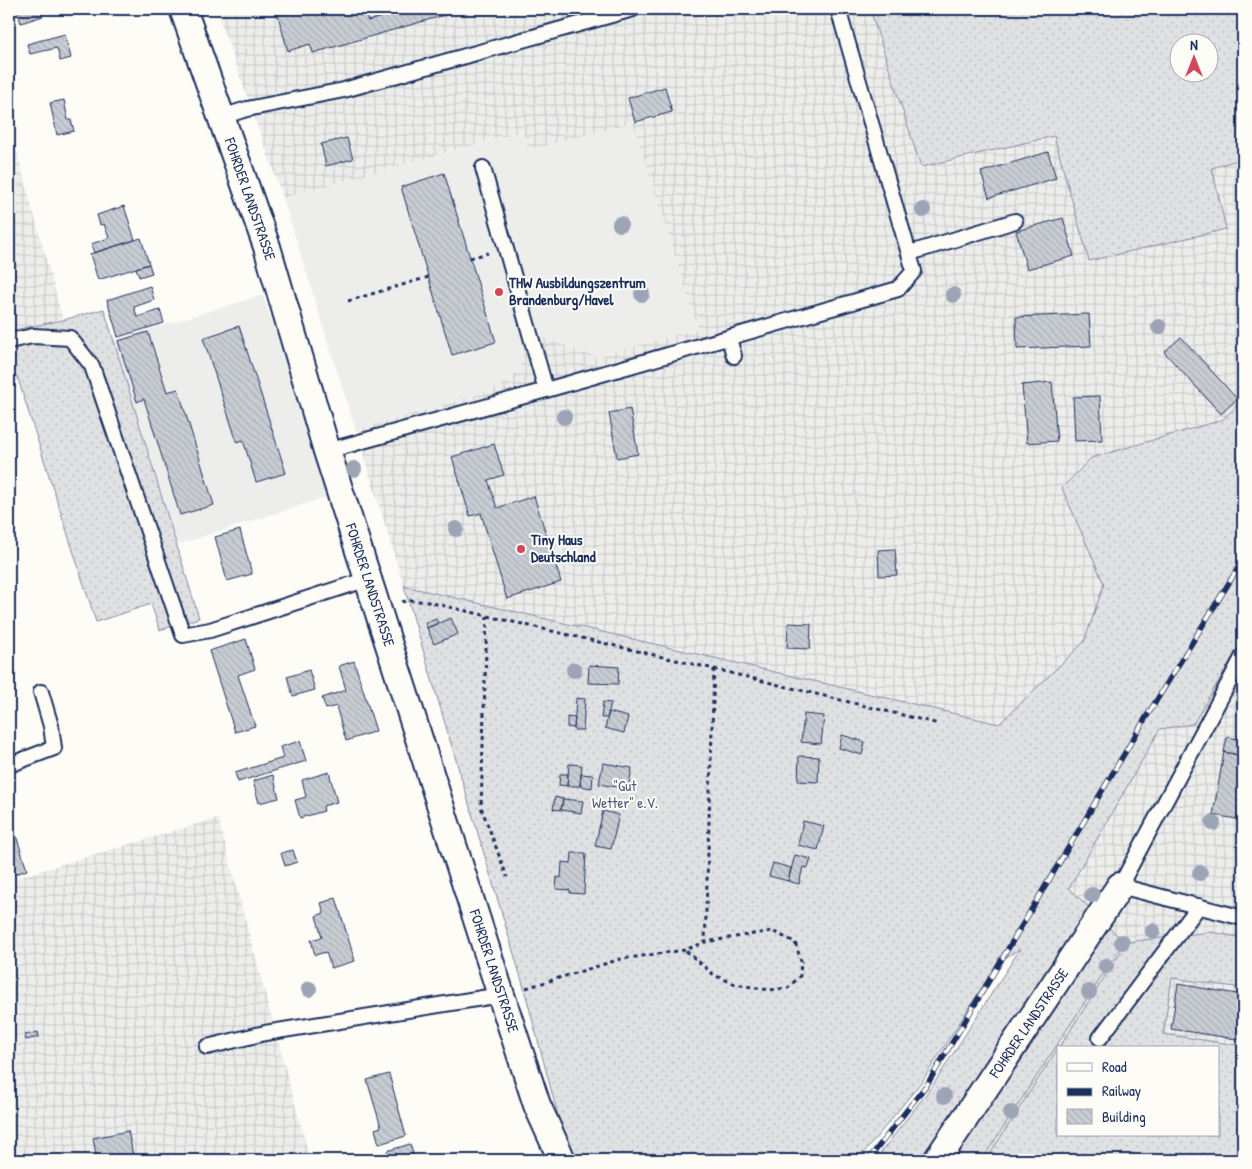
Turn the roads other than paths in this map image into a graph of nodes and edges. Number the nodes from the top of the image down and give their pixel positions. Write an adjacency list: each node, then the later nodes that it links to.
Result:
1 (183, 9): 4 (street, FOHRDER LANDSTRASSE)
2 (633, 9): 4 (lane)
3 (838, 9): 7 (lane)
4 (221, 117): 12 (street, FOHRDER LANDSTRASSE)
5 (483, 168): 11 (lane)
6 (1015, 221): 7 (lane)
7 (910, 253): 8 (lane)
8 (729, 338): 10 (lane); 11 (lane)
9 (9, 342): 13 (lane)
10 (734, 356)
11 (546, 390): 12 (lane)
12 (327, 451): 13 (street, FOHRDER LANDSTRASSE)
13 (368, 578): 20 (street, FOHRDER LANDSTRASSE)
14 (1243, 656): 17 (lane, FOHRDER LANDSTRASSE)
15 (41, 692): 16 (lane)
16 (9, 765)
17 (1120, 886): 18 (lane); 24 (street, FOHRDER LANDSTRASSE)
18 (1199, 906): 19 (lane); 21 (lane)
19 (1243, 918)
20 (501, 995): 22 (lane); 23 (street, FOHRDER LANDSTRASSE)
21 (1100, 1038)
22 (207, 1046)
23 (562, 1160)
24 (937, 1160)

